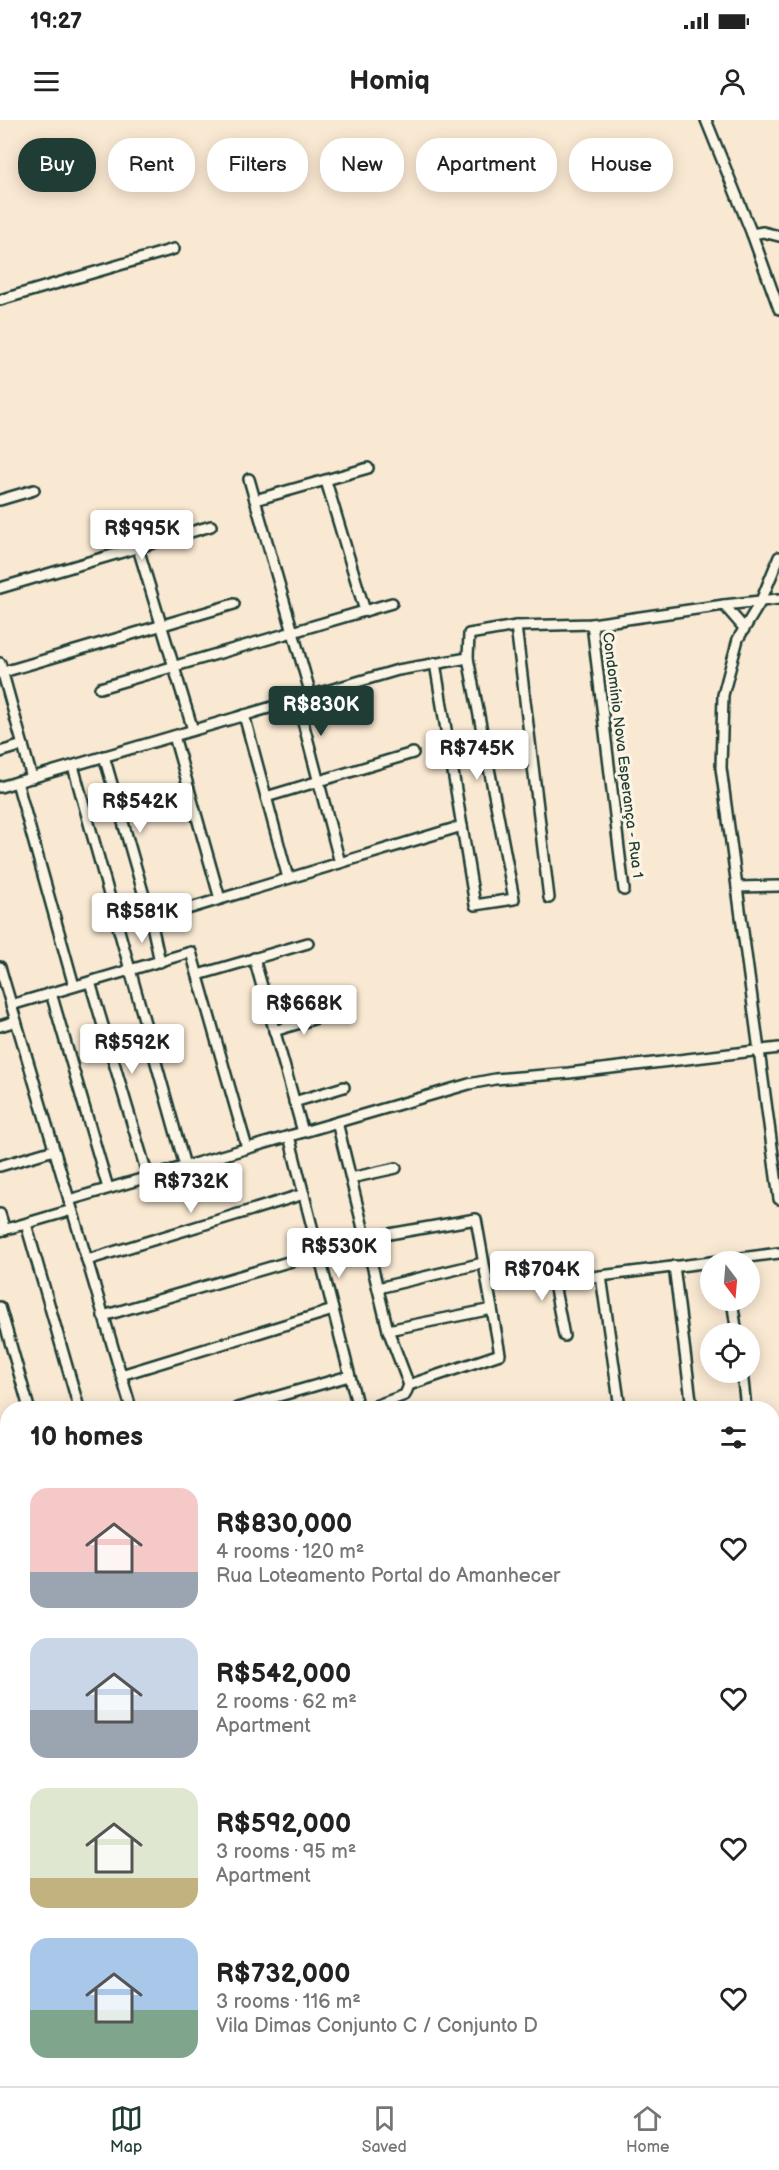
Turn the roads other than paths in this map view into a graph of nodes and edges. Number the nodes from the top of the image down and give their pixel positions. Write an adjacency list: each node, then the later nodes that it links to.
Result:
1 (706, 120): 2 (street)
2 (752, 234): 3 (street); 6 (street)
3 (779, 236)
4 (174, 249): 5 (street)
5 (0, 300)
6 (779, 309)
7 (368, 468): 9 (street)
8 (249, 479): 12 (street)
9 (326, 481): 12 (street); 22 (street)
10 (34, 490): 11 (street)
11 (0, 500)
12 (255, 500): 27 (street)
13 (211, 526): 14 (street)
14 (138, 548): 16 (street); 24 (street)
15 (779, 557): 18 (street)
16 (0, 588)
17 (779, 599): 18 (street)
18 (761, 601): 21 (street); 26 (street)
19 (392, 603): 22 (street)
20 (234, 604): 24 (street)
21 (724, 604): 23 (street); 26 (street)
22 (365, 611): 27 (street)
23 (592, 624): 25 (street); 53 (street, Condomínio Nova Esperança - Rua 1)
24 (161, 626): 30 (street); 31 (street)
25 (516, 626): 28 (street); 54 (street)
26 (744, 628): 52 (street)
27 (294, 632): 30 (street); 33 (street)
28 (468, 658): 29 (street); 48 (street)
29 (435, 663): 33 (street); 48 (street)
30 (174, 667): 32 (street); 36 (street)
31 (1, 670): 38 (street)
32 (100, 688)
33 (311, 695): 34 (street)
34 (297, 699): 35 (street); 44 (street)
35 (244, 715): 36 (street); 47 (street)
36 (193, 730): 37 (street)
37 (174, 736): 41 (street); 55 (street)
38 (23, 745): 39 (street); 43 (street)
39 (0, 752)
40 (413, 753): 44 (street)
41 (104, 756): 42 (street); 56 (street)
42 (73, 766): 43 (street); 61 (street)
43 (32, 778): 45 (street)
44 (319, 781): 47 (street); 49 (street)
45 (17, 782): 46 (street); 64 (street)
46 (0, 787)
47 (266, 797): 50 (street)
48 (462, 826): 49 (street)
49 (340, 863): 50 (street)
50 (288, 878): 55 (street)
51 (779, 886): 52 (street)
52 (737, 887): 72 (street)
53 (624, 890)
54 (549, 898)
55 (220, 899): 56 (street)
56 (151, 920): 59 (street)
57 (308, 943): 58 (street)
58 (254, 958): 62 (street); 70 (street)
59 (160, 962): 61 (street); 62 (street)
60 (0, 967): 66 (street)
61 (129, 971): 63 (street); 81 (street)
62 (198, 975): 78 (street)
63 (90, 982): 64 (street); 83 (street)
64 (74, 987): 65 (street)
65 (51, 993): 66 (street); 85 (street)
66 (11, 1005): 68 (street)
67 (326, 1015): 70 (street)
68 (16, 1021): 69 (street); 79 (street)
69 (0, 1026)
70 (274, 1032): 74 (street)
71 (779, 1048): 72 (street)
72 (759, 1050): 75 (street); 87 (street)
73 (344, 1087): 74 (street)
74 (294, 1102): 76 (street)
75 (338, 1122): 76 (street); 84 (street)
76 (303, 1132): 77 (street)
77 (290, 1136): 78 (street); 86 (street)
78 (247, 1148): 81 (street)
79 (54, 1150): 80 (street); 88 (street)
80 (0, 1166)
81 (185, 1166): 83 (street)
82 (396, 1168): 84 (street)
83 (148, 1177): 85 (street)
84 (351, 1178): 93 (street)
85 (108, 1188): 88 (street)
86 (304, 1194): 94 (street); 97 (street)
87 (779, 1199)
88 (69, 1200): 89 (street)
89 (72, 1210): 91 (street); 97 (street)
90 (0, 1214): 92 (street)
91 (26, 1224): 92 (street); 114 (street)
92 (2, 1230)
93 (366, 1238): 98 (street); 102 (street)
94 (319, 1253): 105 (street); 106 (street)
95 (779, 1253): 96 (street)
96 (760, 1256)
97 (87, 1260): 106 (street)
98 (483, 1263): 102 (street); 104 (street)
99 (700, 1263): 100 (street)
100 (674, 1266): 101 (street); 120 (street)
101 (601, 1276): 108 (street); 119 (street)
102 (378, 1288): 107 (street)
103 (0, 1307): 113 (street)
104 (492, 1309): 107 (street); 112 (street)
105 (333, 1311): 109 (street); 110 (street)
106 (104, 1316): 109 (street)
107 (388, 1330): 112 (street)
108 (564, 1336)
109 (121, 1375): 115 (street)
110 (349, 1376): 116 (street); 117 (street)
111 (743, 1383): 121 (street)
112 (409, 1385): 118 (street)
113 (27, 1401)
114 (77, 1401)
115 (129, 1401)
116 (262, 1401)
117 (356, 1401)
118 (388, 1401)
119 (619, 1401)
120 (691, 1401)
121 (745, 1401)

